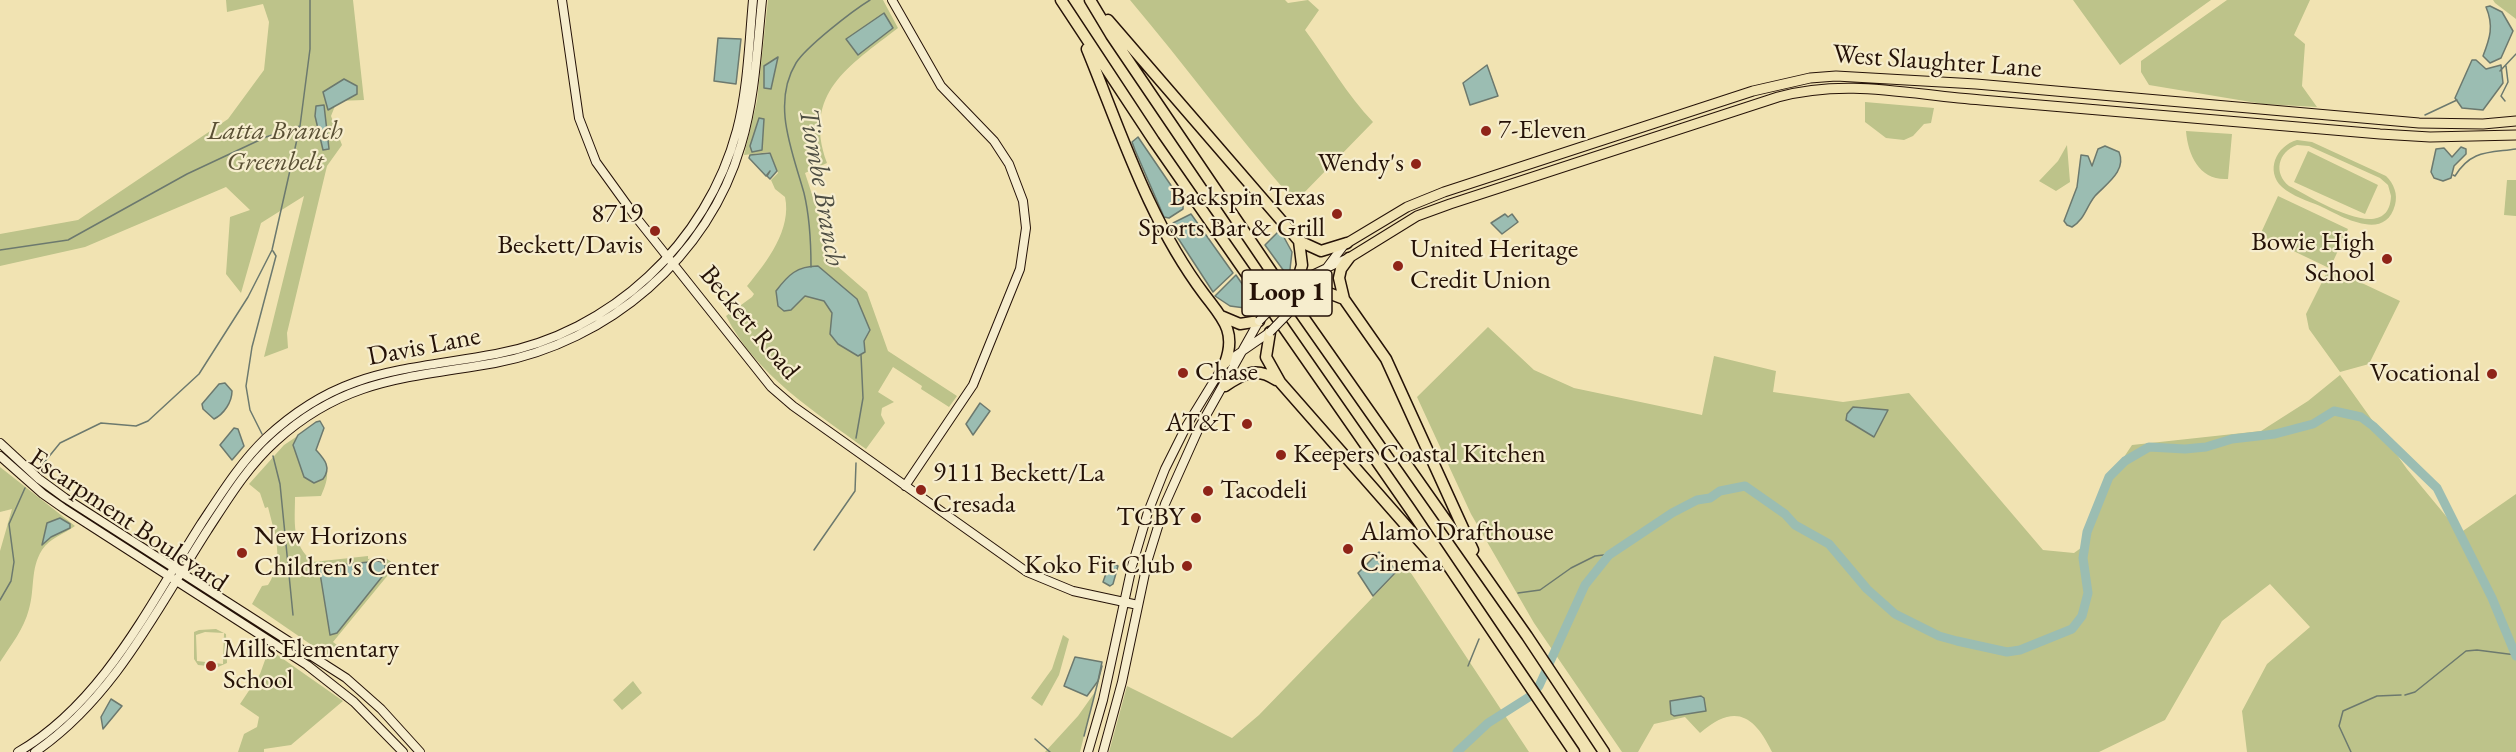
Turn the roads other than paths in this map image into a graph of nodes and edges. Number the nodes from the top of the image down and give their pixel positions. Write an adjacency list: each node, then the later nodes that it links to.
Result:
1 (562, 0): 23 (main road, Beckett Road)
2 (753, 0): 23 (main road, Davis Lane)
3 (762, 0): 23 (main road, Davis Lane)
4 (892, 0): 40 (main road)
5 (1061, 0): 7 (highway, Loop 1)
6 (1091, 0): 19 (highway); 44 (highway, Loop 1)
7 (1079, 29): 28 (highway); 45 (highway, Loop 1)
8 (1889, 78): 9 (main road); 10 (main road, West Slaughter Lane); 12 (main road, West Slaughter Lane)
9 (1887, 89): 13 (main road, West Slaughter Lane); 15 (main road, West Slaughter Lane)
10 (1672, 117): 13 (main road); 16 (main road, West Slaughter Lane)
11 (2516, 121): 12 (main road, West Slaughter Lane)
12 (2419, 123): 15 (main road)
13 (1676, 130): 18 (main road, West Slaughter Lane)
14 (2516, 135): 15 (main road, West Slaughter Lane)
15 (2418, 136)
16 (1468, 184): 17 (main road, West Slaughter Lane); 18 (main road)
17 (1415, 203): 20 (main road, West Slaughter Lane); 21 (main road)
18 (1419, 216): 21 (main road, West Slaughter Lane)
19 (1299, 241): 20 (highway); 25 (highway)
20 (1347, 243): 24 (main road, West Slaughter Lane)
21 (1367, 245): 22 (main road, West Slaughter Lane)
22 (1349, 258): 24 (main road, West Slaughter Lane); 27 (highway)
23 (671, 261): 40 (main road, Beckett Road); 43 (main road, Davis Lane)
24 (1325, 269): 25 (main road, West Slaughter Lane); 26 (main road, West Slaughter Lane)
25 (1297, 282): 29 (main road, West Slaughter Lane, bridge)
26 (1307, 294): 27 (highway); 30 (main road, West Slaughter Lane, bridge)
27 (1344, 299): 44 (highway)
28 (1220, 316): 29 (highway); 32 (highway)
29 (1259, 321): 31 (main road, West Slaughter Lane)
30 (1270, 332): 31 (main road, West Slaughter Lane); 33 (highway)
31 (1241, 352): 32 (main road, West Slaughter Lane); 34 (main road, West Slaughter Lane)
32 (1225, 363): 35 (main road, West Slaughter Lane)
33 (1280, 382): 34 (highway); 45 (highway)
34 (1225, 386): 39 (main road, West Slaughter Lane)
35 (1192, 415): 37 (main road, West Slaughter Lane); 39 (main road)
36 (0, 443): 42 (main road, Escarpment Boulevard)
37 (1172, 454): 41 (main road); 46 (main road, West Slaughter Lane)
38 (0, 456): 42 (main road, Escarpment Boulevard)
39 (1185, 459): 41 (main road, West Slaughter Lane)
40 (905, 486): 46 (main road, Beckett Road)
41 (1165, 504): 47 (main road, West Slaughter Lane)
42 (75, 510): 43 (main road, Escarpment Boulevard)
43 (174, 574): 48 (main road, Davis Lane); 49 (main road, Davis Lane); 50 (main road, Escarpment Boulevard); 51 (main road, Escarpment Boulevard)
44 (1490, 582): 55 (highway, Loop 1)
45 (1464, 592): 54 (highway, Loop 1)
46 (1124, 602): 47 (main road, Beckett Road); 52 (main road, West Slaughter Lane)
47 (1138, 604): 53 (main road, West Slaughter Lane)
48 (18, 752)
49 (35, 752)
50 (403, 752)
51 (420, 752)
52 (1088, 752)
53 (1103, 752)
54 (1574, 752)
55 (1604, 752)

